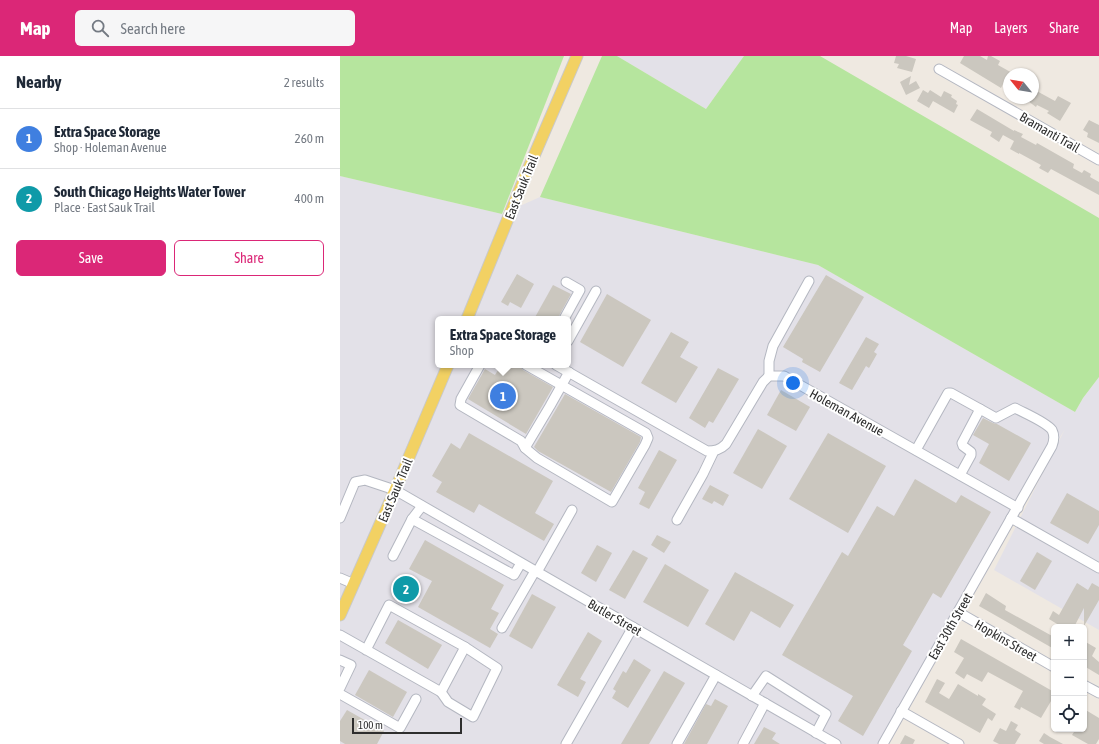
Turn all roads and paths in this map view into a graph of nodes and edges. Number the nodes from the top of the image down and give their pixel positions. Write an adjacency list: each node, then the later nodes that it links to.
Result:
1 (577, 56): 7 (main road, East Sauk Trail)
2 (939, 69): 3 (street, Bramanti Trail)
3 (1099, 160)
4 (566, 282): 8 (street)
5 (809, 282): 15 (street)
6 (596, 291): 9 (street)
7 (472, 316)
8 (566, 316)
9 (571, 336)
10 (447, 368): 24 (main road, East Sauk Trail)
11 (478, 368): 20 (street)
12 (531, 368): 16 (street)
13 (561, 368): 14 (street)
14 (568, 372): 16 (street); 17 (street)
15 (769, 376): 21 (street, Holeman Avenue); 22 (street)
16 (562, 386): 19 (street); 20 (street)
17 (629, 407): 19 (street); 22 (street)
18 (980, 409): 21 (street); 23 (street); 26 (street, East 30th Street)
19 (622, 420): 20 (street)
20 (524, 448)
21 (916, 450): 23 (street, Holeman Avenue)
22 (714, 451): 31 (street)
23 (960, 475): 26 (street, Holeman Avenue)
24 (395, 490): 25 (street, Butler Street); 28 (street, Butler Street); 39 (main road, East Sauk Trail)
25 (422, 506): 30 (street); 33 (street, Butler Street)
26 (1018, 508): 29 (street, East 30th Street)
27 (572, 510): 35 (street)
28 (340, 518)
29 (1012, 518): 34 (street); 40 (street, East 30th Street)
30 (412, 519): 32 (street); 36 (street)
31 (677, 520)
32 (394, 556)
33 (521, 563): 35 (street, Butler Street); 36 (street)
34 (1099, 568)
35 (536, 571): 38 (street); 42 (street, Butler Street)
36 (516, 572): 38 (street)
37 (340, 578): 39 (street)
38 (530, 580): 43 (street)
39 (354, 584): 41 (main road, East Sauk Trail)
40 (958, 612): 48 (street, Hopkins Street); 58 (street, East 30th Street)
41 (340, 615)
42 (633, 627): 49 (street, Butler Street); 60 (street)
43 (502, 628)
44 (340, 635): 46 (street)
45 (465, 647): 46 (street); 52 (street); 52 (street)
46 (366, 650): 52 (street)
47 (340, 660): 51 (street)
48 (1051, 665)
49 (716, 675): 55 (street, Butler Street); 61 (street)
50 (1087, 687): 53 (street)
51 (340, 688)
52 (441, 692)
53 (1099, 693)
54 (340, 694): 56 (street)
55 (752, 696): 57 (street, Butler Street); 59 (street)
56 (416, 699)
57 (765, 703): 59 (street, Butler Street); 62 (street)
58 (901, 711): 64 (street, East 30th Street); 65 (street)
59 (816, 732): 63 (street, Butler Street)
60 (566, 744)
61 (677, 744)
62 (743, 744)
63 (836, 744)
64 (882, 744)
65 (959, 744)

